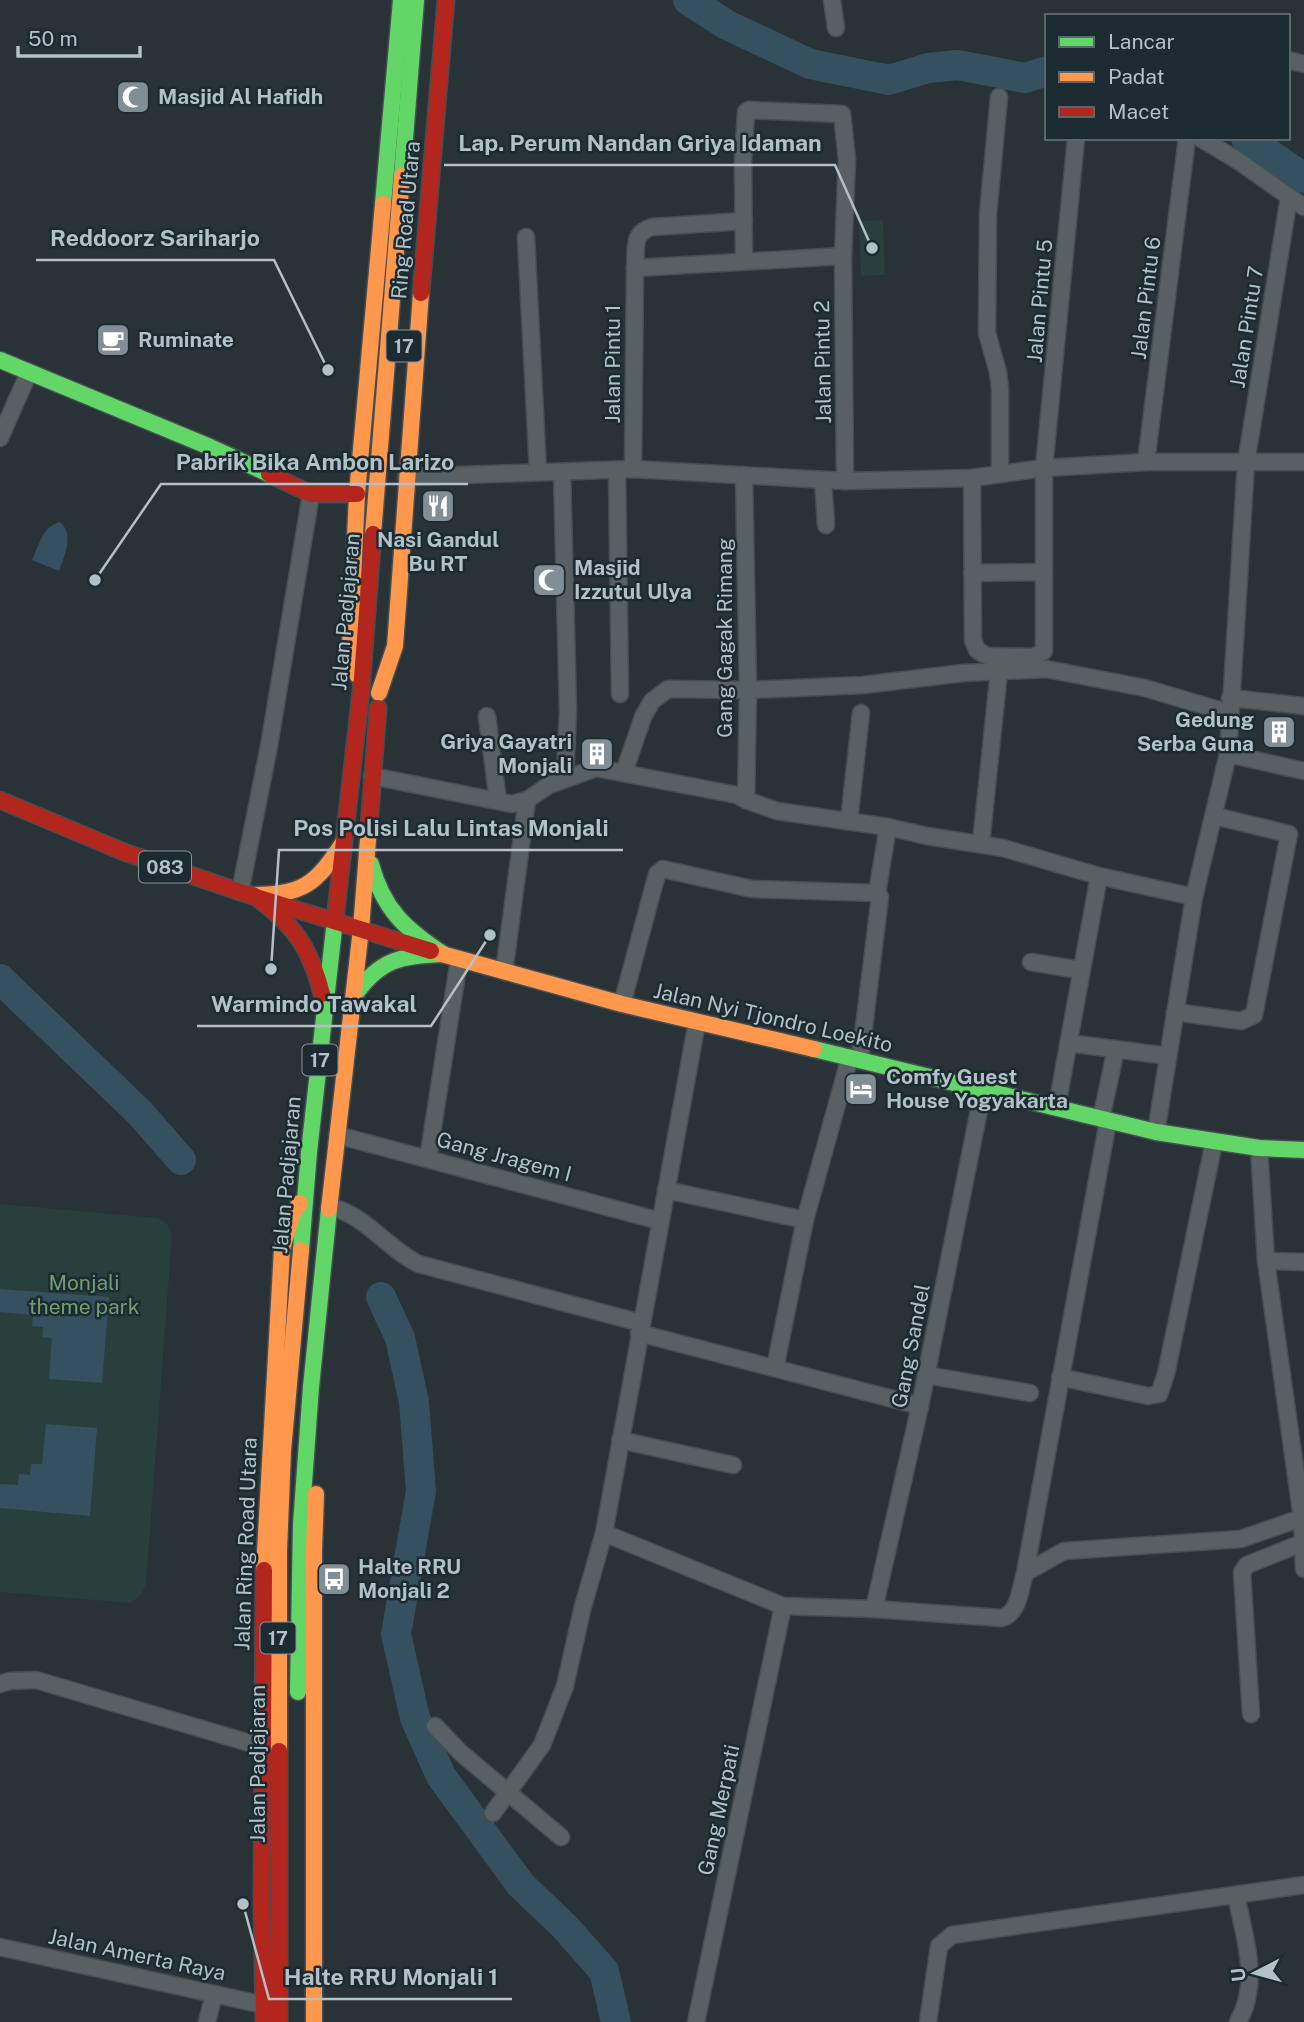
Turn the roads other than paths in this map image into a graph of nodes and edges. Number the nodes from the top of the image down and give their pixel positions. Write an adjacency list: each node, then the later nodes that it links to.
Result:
1 (401, 0): 36 (main road, Ring Road Utara)
2 (416, 0): 42 (main road, Jalan Padjajaran / 17)
3 (431, 0): 43 (main road, Jalan Padjajaran / 17)
4 (446, 0): 32 (main road, Ring Road Utara)
5 (832, 0): 6 (street)
6 (836, 28)
7 (999, 97): 29 (street)
8 (1076, 140): 25 (street, Jalan Pintu 5)
9 (1187, 140): 21 (street, Jalan Pintu 6)
10 (1203, 140): 11 (street)
11 (1289, 197): 12 (street); 23 (street, Jalan Pintu 7)
12 (1304, 207)
13 (744, 220): 15 (street, Jalan Pintu 2); 16 (street); 17 (street, Jalan Pintu 1)
14 (526, 237): 27 (street)
15 (843, 257): 16 (street); 30 (street, Jalan Pintu 2)
16 (744, 260): 17 (street)
17 (635, 268): 24 (street, Jalan Pintu 1)
18 (0, 360): 19 (main road)
19 (29, 372): 20 (street); 35 (main road)
20 (0, 438)
21 (1146, 462): 23 (street); 25 (street)
22 (1304, 462): 23 (street)
23 (1247, 463): 45 (street, Jalan Pintu 7)
24 (634, 465): 26 (street); 31 (street)
25 (1044, 468): 29 (street); 38 (street, Jalan Pintu 5)
26 (617, 470): 28 (street); 44 (street)
27 (538, 472): 28 (street); 32 (street)
28 (562, 472): 53 (street)
29 (1000, 472): 33 (street)
30 (845, 474): 33 (street); 34 (street)
31 (744, 475): 34 (street); 41 (street, Gang Gagak Rimang)
32 (406, 477): 43 (main road, Ring Road Utara)
33 (972, 478): 39 (street)
34 (823, 480): 37 (street)
35 (311, 494): 36 (main road); 66 (street)
36 (357, 494): 42 (main road, Ring Road Utara)
37 (827, 525)
38 (1044, 572): 39 (street); 39 (street, Jalan Pintu 5)
39 (972, 573)
40 (999, 671): 41 (street); 45 (street); 63 (street)
41 (748, 690): 51 (street); 56 (street, Gang Gagak Rimang)
42 (361, 691): 43 (main road); 62 (main road, Jalan Padjajaran / 17)
43 (379, 693): 52 (main road, Jalan Padjajaran / 17)
44 (621, 694)
45 (1229, 705): 46 (street); 49 (street, Jalan Pintu 7)
46 (1304, 706)
47 (861, 713): 59 (street)
48 (487, 716): 57 (street)
49 (1228, 754): 50 (street); 58 (street, Jalan Pintu 7)
50 (1304, 771)
51 (624, 772): 53 (street); 56 (street)
52 (372, 776): 57 (street); 64 (main road, Jalan Padjajaran / 17)
53 (565, 778): 55 (street)
54 (0, 800): 66 (main road, 083)
55 (527, 800): 57 (street); 74 (street)
56 (746, 800): 59 (street)
57 (498, 801)
58 (1215, 816): 61 (street); 68 (street, Jalan Pintu 7)
59 (849, 821): 60 (street)
60 (888, 827): 63 (street); 67 (street)
61 (1296, 836): 78 (street)
62 (344, 842): 66 (main road); 69 (main road, Jalan Padjajaran / 17)
63 (981, 843): 65 (street)
64 (368, 846): 70 (main road, Jalan Padjajaran / 17); 71 (main road)
65 (1099, 876): 68 (street); 73 (street)
66 (246, 893): 69 (main road, 083); 77 (main road)
67 (877, 893): 76 (street); 83 (street)
68 (1194, 897): 78 (street, Jalan Pintu 7)
69 (335, 921): 70 (main road, Jalan Nyi Tjondro Loekito); 77 (main road, Jalan Padjajaran / 17)
70 (362, 929): 71 (main road, Jalan Nyi Tjondro Loekito); 75 (main road, Jalan Padjajaran / 17)
71 (451, 957): 74 (main road, Jalan Nyi Tjondro Loekito); 75 (main road); 92 (street)
72 (1031, 962): 73 (street)
73 (1080, 970): 80 (street)
74 (504, 972): 76 (main road, Jalan Nyi Tjondro Loekito)
75 (353, 996): 88 (main road, Jalan Padjajaran / 17)
76 (622, 1004): 79 (main road, Jalan Nyi Tjondro Loekito)
77 (326, 1010): 94 (main road, Jalan Padjajaran / 17)
78 (1175, 1012): 82 (street, Jalan Pintu 7)
79 (697, 1022): 83 (main road, Jalan Nyi Tjondro Loekito); 93 (street)
80 (1068, 1043): 81 (street); 85 (street)
81 (1116, 1049): 82 (street); 86 (street)
82 (1168, 1056): 87 (street, Jalan Pintu 7)
83 (855, 1058): 84 (main road, Jalan Nyi Tjondro Loekito); 96 (street)
84 (983, 1090): 85 (main road, Jalan Nyi Tjondro Loekito); 102 (street, Gang Sandel)
85 (1057, 1106): 86 (main road, Jalan Nyi Tjondro Loekito)
86 (1105, 1120): 87 (main road, Jalan Nyi Tjondro Loekito); 103 (street)
87 (1156, 1132): 89 (main road, Jalan Nyi Tjondro Loekito)
88 (337, 1135): 92 (street, Gang Jragem I); 95 (main road, Jalan Padjajaran / 17)
89 (1214, 1142): 90 (main road, Jalan Nyi Tjondro Loekito); 103 (street)
90 (1259, 1148): 91 (main road, Jalan Nyi Tjondro Loekito); 98 (street)
91 (1304, 1150)
92 (428, 1159): 97 (street, Gang Jragem I)
93 (666, 1190): 96 (street); 97 (street)
94 (304, 1200): 95 (main road); 120 (main road, Jalan Ring Road Utara); 132 (main road, Jalan Padjajaran / 17)
95 (332, 1206): 100 (street); 115 (main road, Jalan Padjajaran / 17)
96 (805, 1220): 101 (street)
97 (660, 1221): 100 (street)
98 (1266, 1261): 99 (street); 108 (street)
99 (1304, 1262)
100 (640, 1328): 101 (street); 106 (street)
101 (775, 1368): 105 (street)
102 (926, 1375): 104 (street); 105 (street, Gang Sandel)
103 (1060, 1377): 112 (street)
104 (1030, 1393)
105 (920, 1406): 114 (street, Gang Sandel)
106 (620, 1440): 107 (street); 109 (street)
107 (733, 1465)
108 (1303, 1518): 110 (street); 112 (street)
109 (604, 1533): 113 (street); 121 (street)
110 (1302, 1543): 111 (street); 118 (street)
111 (1304, 1569)
112 (1025, 1573): 114 (street)
113 (783, 1606): 114 (street); 135 (street, Gang Merpati)
114 (874, 1609)
115 (306, 1664): 117 (main road, Jalan Padjajaran / 17); 134 (main road)
116 (0, 1684): 120 (street)
117 (298, 1705)
118 (1251, 1713)
119 (435, 1726): 121 (street)
120 (263, 1747): 129 (main road, Jalan Ring Road Utara)
121 (509, 1793): 122 (street); 123 (street)
122 (493, 1813)
123 (561, 1837)
124 (1304, 1885): 125 (street)
125 (1236, 1895): 136 (street); 137 (street)
126 (298, 1898): 133 (main road)
127 (0, 1947): 128 (street, Jalan Amerta Raya)
128 (214, 1994): 129 (street, Jalan Amerta Raya); 130 (street)
129 (264, 2005): 131 (main road, Jalan Ring Road Utara)
130 (206, 2022)
131 (264, 2022)
132 (279, 2022)
133 (298, 2022)
134 (314, 2022)
135 (696, 2022)
136 (928, 2022)
137 (1238, 2022)

